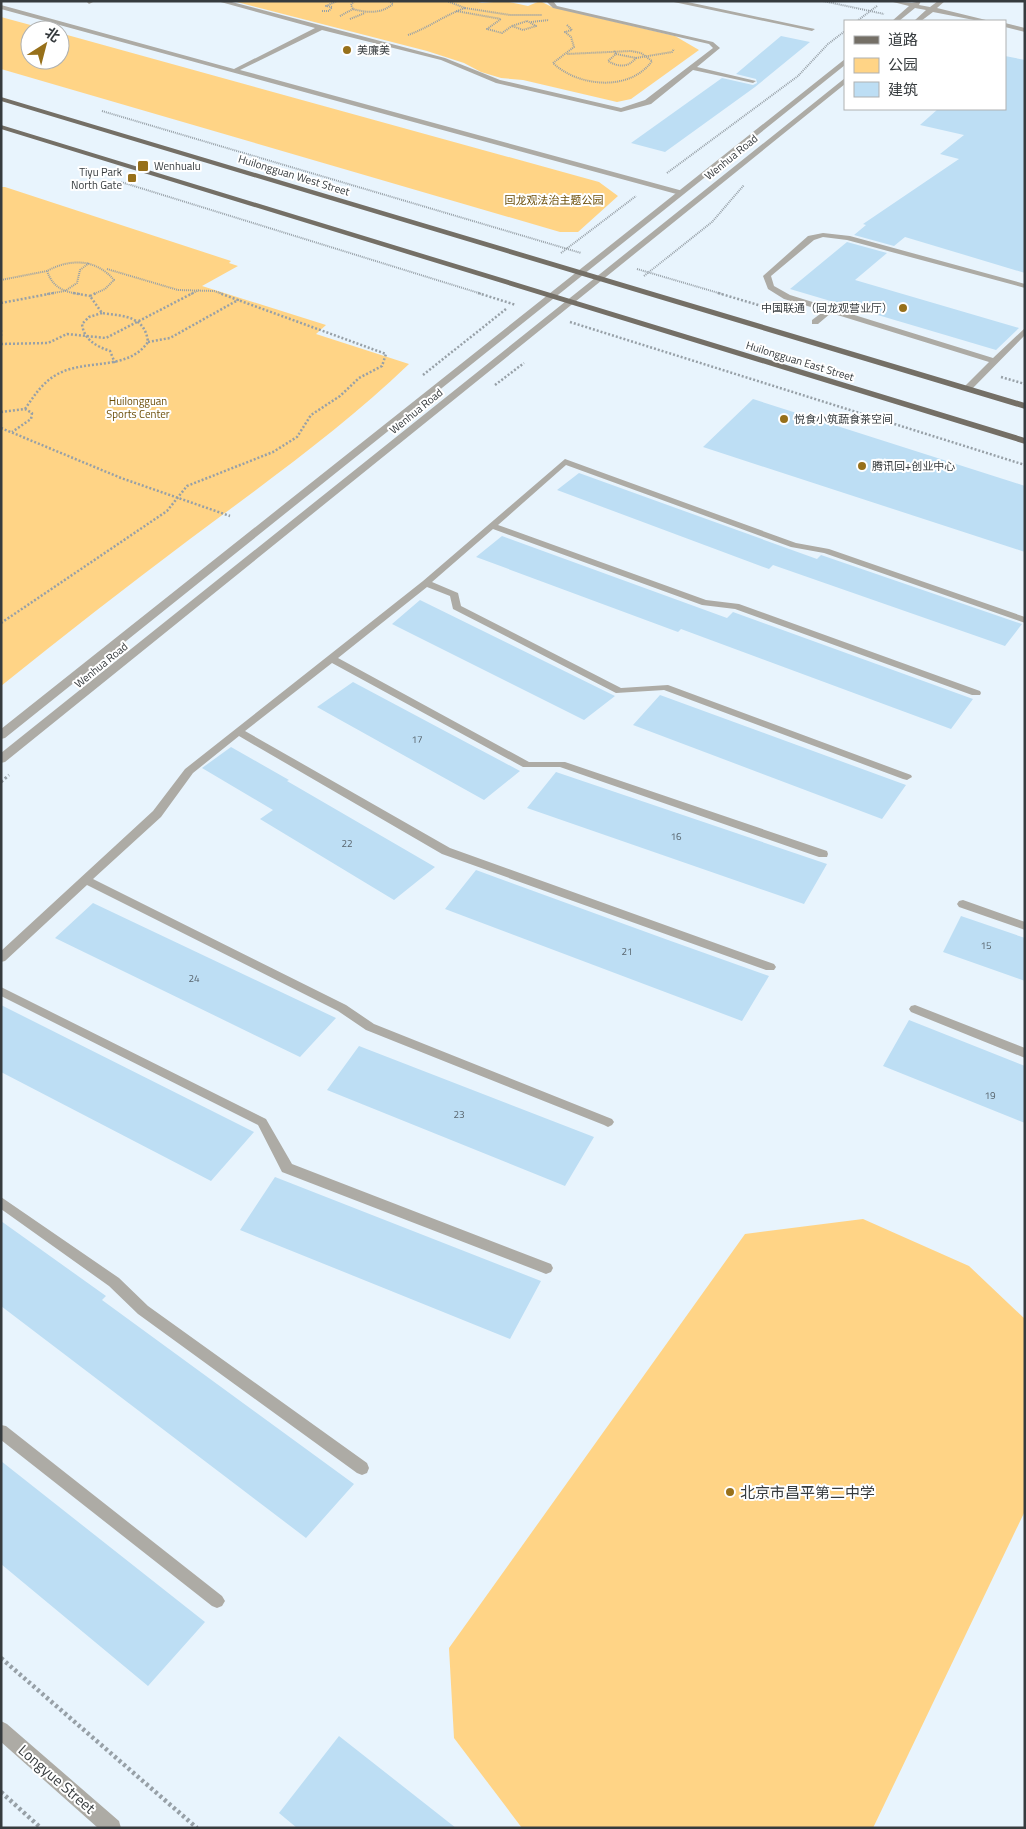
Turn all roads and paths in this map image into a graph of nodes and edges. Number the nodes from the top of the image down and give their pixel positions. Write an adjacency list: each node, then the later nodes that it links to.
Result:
1 (220, 1): 29 (street)
2 (337, 1): 16 (path)
3 (354, 1): 4 (path)
4 (390, 1)
5 (447, 1): 13 (path)
6 (549, 1): 40 (street)
7 (672, 1): 30 (street)
8 (823, 1): 14 (path)
9 (892, 1): 11 (street)
10 (942, 1): 15 (street)
11 (917, 3): 15 (street); 22 (street)
12 (1, 7): 41 (street)
13 (465, 8): 17 (path); 19 (path)
14 (864, 10)
15 (932, 10): 23 (street); 24 (street)
16 (317, 11)
17 (456, 11): 28 (path); 33 (path)
18 (868, 13): 21 (path)
19 (544, 15)
20 (350, 18): 25 (path)
21 (858, 20)
22 (896, 20)
23 (918, 20)
24 (982, 20)
25 (358, 23)
26 (566, 25): 35 (path)
27 (1006, 25): 31 (street)
28 (512, 26): 28 (path)
29 (322, 27): 40 (street); 41 (street)
30 (812, 29)
31 (1025, 30)
32 (844, 32): 49 (path)
33 (405, 36)
34 (614, 51): 35 (path); 36 (path); 37 (path)
35 (567, 54): 37 (path)
36 (616, 54): 38 (path); 38 (path)
37 (647, 56): 38 (path)
38 (636, 58)
39 (844, 62): 50 (street, Wenhua Road)
40 (694, 68): 42 (street)
41 (234, 71): 49 (street)
42 (753, 81)
43 (844, 81): 58 (street, Wenhua Road)
44 (1, 99): 57 (main road, Huilongguan West Street)
45 (101, 111): 52 (path)
46 (1, 127): 64 (main road)
47 (114, 180): 65 (path)
48 (750, 180): 54 (path)
49 (651, 185): 50 (street); 51 (path)
50 (680, 193): 57 (street, Wenhua Road)
51 (571, 244)
52 (561, 247)
53 (90, 263): 55 (path); 56 (path); 62 (path)
54 (656, 268)
55 (106, 269): 61 (path); 63 (path)
56 (46, 271): 59 (path); 62 (path)
57 (580, 273): 58 (main road, Huilongguan East Street); 64 (street, Wenhua Road)
58 (598, 278): 67 (street, Wenhua Road); 82 (main road, Huilongguan East Street)
59 (1, 280)
60 (1025, 286): 69 (lane)
61 (200, 289): 66 (path); 71 (path)
62 (65, 291): 63 (path); 68 (path)
63 (90, 296): 70 (path)
64 (551, 296): 67 (main road); 99 (street, Wenhua Road)
65 (490, 297)
66 (238, 300): 78 (path); 90 (path)
67 (570, 301): 88 (main road, Huilongguan East Street); 100 (street, Wenhua Road)
68 (1, 302)
69 (829, 311): 72 (lane); 80 (lane)
70 (102, 313): 71 (path); 77 (path)
71 (138, 322): 77 (path); 78 (path)
72 (815, 322)
73 (1, 330): 76 (path)
74 (593, 330): 89 (path)
75 (1025, 330): 80 (lane)
76 (1, 336)
77 (86, 336): 79 (path); 81 (path)
78 (148, 342): 81 (path)
79 (1, 344)
80 (995, 361): 82 (lane)
81 (114, 363): 84 (path)
82 (967, 389): 83 (main road, Huilongguan East Street)
83 (1025, 406)
84 (25, 409): 85 (path); 87 (path)
85 (1, 412)
86 (1, 428): 87 (path)
87 (11, 432): 90 (path)
88 (1025, 441)
89 (1025, 465)
90 (178, 496): 91 (path); 95 (path)
91 (230, 516)
92 (492, 526): 93 (lane); 94 (lane); 97 (lane)
93 (426, 583): 96 (lane); 101 (lane)
94 (1025, 620)
95 (1, 622)
96 (332, 660): 98 (lane); 102 (lane)
97 (976, 693)
98 (238, 732): 103 (lane); 107 (lane)
99 (1, 735)
100 (1, 759)
101 (907, 777)
102 (823, 854)
103 (86, 880): 106 (lane); 111 (lane)
104 (963, 904): 105 (lane)
105 (1025, 926)
106 (1, 958)
107 (770, 967)
108 (1, 991): 113 (lane)
109 (915, 1009): 110 (lane)
110 (1025, 1053)
111 (608, 1122)
112 (1, 1202): 115 (lane)
113 (546, 1268)
114 (1, 1431): 116 (lane)
115 (362, 1468)
116 (217, 1601)
117 (1, 1658): 122 (path)
118 (1, 1730): 121 (street, Longyue Street)
119 (1, 1792): 120 (path)
120 (41, 1828)
121 (112, 1828)
122 (197, 1828)

